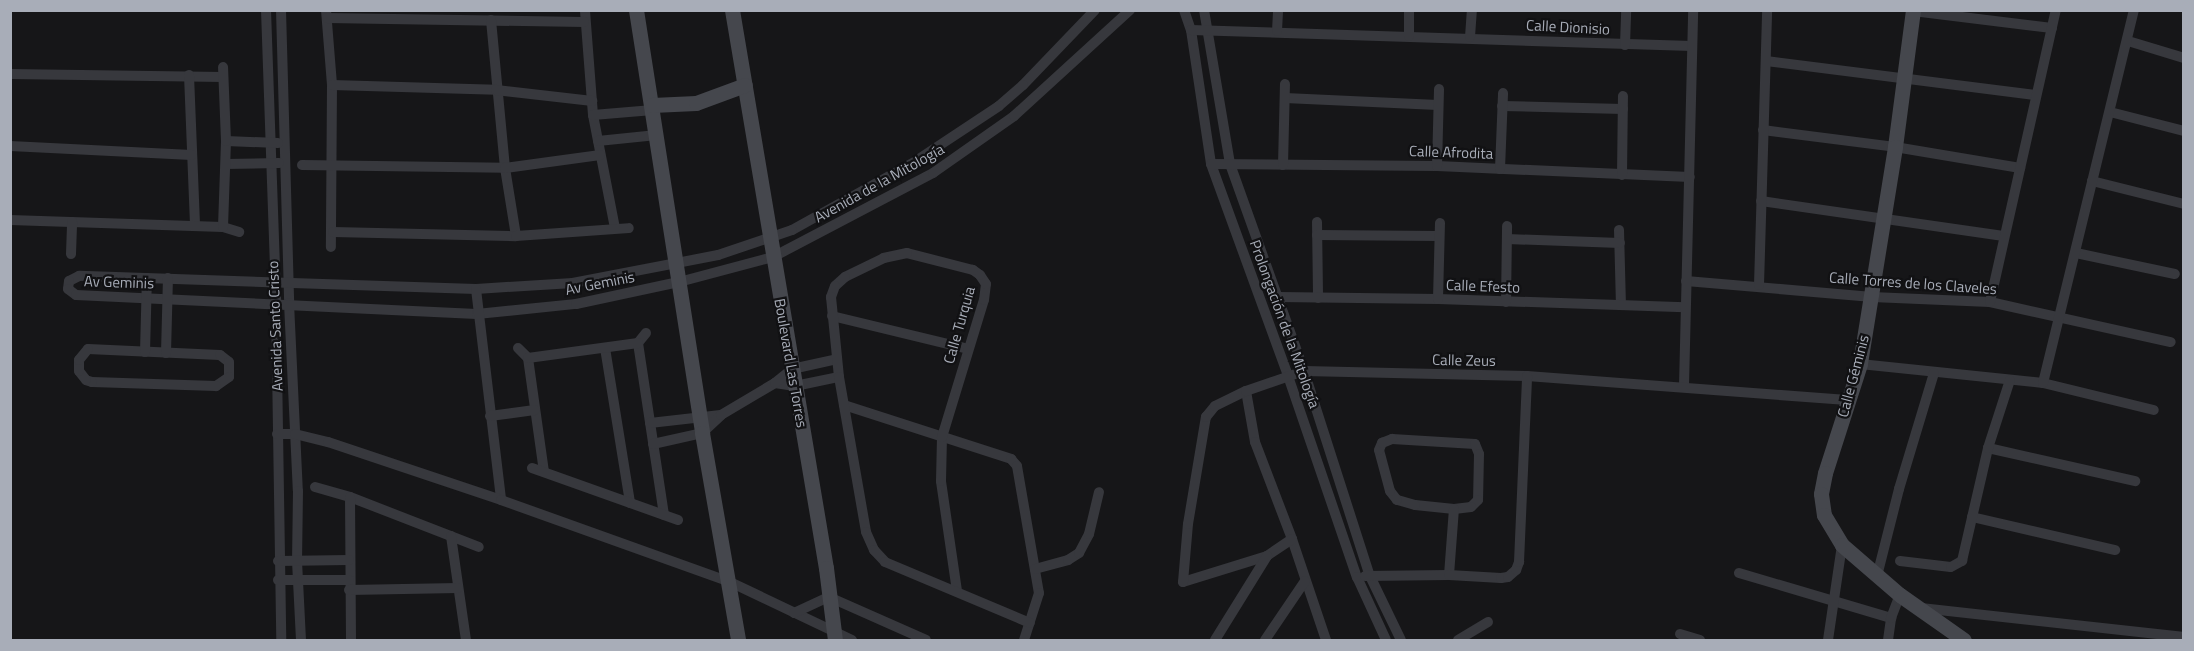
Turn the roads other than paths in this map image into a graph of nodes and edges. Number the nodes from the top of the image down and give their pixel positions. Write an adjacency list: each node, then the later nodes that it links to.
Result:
1 (266, 10): 56 (street, Avenida Santo Cristo)
2 (281, 10): 57 (street, Avenida Santo Cristo)
3 (636, 10): 47 (main road)
4 (732, 10): 37 (main road, Boulevard Las Torres)
5 (1095, 10): 96 (street, Avenida de la Mitología)
6 (1130, 10): 102 (street, Avenida de la Mitología)
7 (1184, 10): 22 (street, Prolongación de la Mitología)
8 (1204, 10): 23 (street, Prolongación de la Mitología)
9 (1278, 10): 24 (street)
10 (1409, 10): 25 (street)
11 (1472, 10): 26 (street)
12 (1626, 10): 28 (street)
13 (1693, 10): 29 (street)
14 (1767, 10): 31 (street)
15 (2056, 10): 21 (street)
16 (2134, 10): 27 (street)
17 (1913, 11): 21 (street); 34 (main road, Calle Géminis)
18 (327, 14): 20 (street); 36 (street)
19 (584, 16): 20 (street); 44 (street)
20 (491, 20): 39 (street)
21 (2052, 28): 41 (street)
22 (1191, 30): 23 (street, Calle Dionisio); 65 (street, Prolongación de la Mitología)
23 (1208, 30): 24 (street, Calle Dionisio); 66 (street, Prolongación de la Mitología)
24 (1276, 32): 25 (street, Calle Dionisio)
25 (1409, 36): 26 (street, Calle Dionisio)
26 (1470, 38): 28 (street, Calle Dionisio)
27 (2127, 41): 30 (street); 49 (street)
28 (1626, 45): 29 (street, Calle Dionisio)
29 (1692, 46): 75 (street)
30 (2184, 58)
31 (1766, 61): 34 (street); 51 (street)
32 (10, 74): 33 (street)
33 (189, 75): 54 (street); 60 (street)
34 (1904, 78): 41 (street); 59 (main road, Calle Géminis)
35 (1285, 84): 43 (street)
36 (332, 85): 39 (street); 68 (street)
37 (745, 85): 47 (main road); 96 (main road, Boulevard Las Torres)
38 (1439, 89): 45 (street)
39 (496, 90): 44 (street); 71 (street)
40 (1503, 93): 46 (street)
41 (2036, 95): 72 (street)
42 (1623, 96): 48 (street)
43 (1285, 98): 45 (street); 69 (street)
44 (592, 101): 50 (street)
45 (1438, 105): 70 (street)
46 (1502, 106): 48 (street); 73 (street)
47 (652, 108): 50 (street); 53 (main road)
48 (1623, 110): 74 (street)
49 (2110, 112): 52 (street); 76 (street)
50 (593, 115): 55 (street)
51 (1763, 130): 59 (street); 77 (street)
52 (2184, 131)
53 (657, 135): 55 (street); 103 (main road)
54 (226, 141): 56 (street); 64 (street)
55 (597, 141): 61 (street)
56 (271, 142): 57 (street); 62 (street, Avenida Santo Cristo)
57 (284, 143): 63 (street, Avenida Santo Cristo)
58 (10, 146): 60 (street)
59 (1895, 147): 72 (street); 79 (main road, Calle Géminis)
60 (192, 155): 84 (street)
61 (600, 155): 71 (street); 87 (street)
62 (271, 163): 63 (street); 64 (street); 107 (street, Avenida Santo Cristo)
63 (285, 163): 108 (street, Avenida Santo Cristo)
64 (226, 164): 86 (street)
65 (1210, 164): 66 (street, Calle Afrodita); 142 (street, Prolongación de la Mitología)
66 (1230, 164): 69 (street, Calle Afrodita); 113 (street, Prolongación de la Mitología)
67 (302, 165): 68 (street)
68 (334, 165): 71 (street); 91 (street)
69 (1283, 165): 70 (street, Calle Afrodita)
70 (1437, 166): 73 (street, Calle Afrodita)
71 (505, 168): 93 (street)
72 (2020, 168): 95 (street)
73 (1500, 169): 74 (street, Calle Afrodita)
74 (1622, 176): 75 (street, Calle Afrodita)
75 (1690, 177): 109 (street)
76 (2092, 181): 78 (street); 100 (street)
77 (1761, 201): 79 (street); 111 (street)
78 (2184, 204)
79 (1884, 218): 95 (street); 114 (main road, Calle Géminis)
80 (10, 220): 81 (street)
81 (72, 222): 84 (street); 101 (street)
82 (1317, 222): 92 (street)
83 (1440, 223): 94 (street)
84 (195, 226): 86 (street)
85 (1507, 226): 97 (street)
86 (223, 227): 90 (street)
87 (615, 228): 88 (street); 93 (street)
88 (629, 228)
89 (1619, 230): 98 (street)
90 (239, 232)
91 (333, 232): 93 (street); 99 (street)
92 (1317, 235): 94 (street); 116 (street)
93 (516, 236)
94 (1439, 236): 118 (street)
95 (2003, 236): 120 (street)
96 (770, 237): 102 (main road, Boulevard Las Torres); 103 (street, Av Geminis)
97 (1507, 239): 98 (street); 119 (street)
98 (1620, 243): 123 (street)
99 (331, 247)
100 (2076, 253): 104 (street); 127 (street)
101 (70, 254)
102 (773, 257): 110 (street, Av Geminis); 139 (main road, Boulevard Las Torres)
103 (677, 264): 110 (main road); 112 (street, Av Geminis)
104 (2175, 274)
105 (147, 278): 106 (street, Av Geminis); 115 (street); 115 (street, Av Geminis)
106 (168, 278): 107 (street, Av Geminis); 117 (street)
107 (275, 281): 108 (street, Av Geminis); 121 (street, Avenida Santo Cristo)
108 (288, 281): 112 (street, Av Geminis); 122 (street, Avenida Santo Cristo)
109 (1686, 281): 111 (street, Calle Torres de los Claveles); 124 (street)
110 (680, 282): 125 (street, Av Geminis); 157 (main road)
111 (1759, 285): 114 (street, Calle Torres de los Claveles)
112 (476, 289): 125 (street)
113 (1279, 297): 116 (street, Calle Efesto); 140 (street, Prolongación de la Mitología)
114 (1872, 297): 120 (street, Calle Torres de los Claveles); 138 (main road, Calle Géminis)
115 (146, 298): 117 (street, Av Geminis); 134 (street)
116 (1318, 298): 118 (street, Calle Efesto)
117 (167, 299): 121 (street, Av Geminis); 135 (street)
118 (1438, 299): 119 (street, Calle Efesto)
119 (1506, 302): 123 (street, Calle Efesto)
120 (1990, 302): 127 (street, Calle Torres de los Claveles)
121 (276, 303): 122 (street, Av Geminis); 160 (street, Avenida Santo Cristo)
122 (289, 303): 125 (street, Av Geminis); 161 (street, Avenida Santo Cristo)
123 (1621, 305): 124 (street, Calle Efesto)
124 (1685, 307): 149 (street)
125 (477, 314): 156 (street)
126 (832, 316): 133 (street); 133 (street, Calle Turquia); 137 (street, Calle Turquia)
127 (2058, 317): 129 (street, Calle Torres de los Claveles); 147 (street)
128 (646, 333): 130 (street)
129 (2171, 342)
130 (638, 343): 132 (street); 158 (street)
131 (518, 348): 136 (street)
132 (605, 348): 136 (street); 172 (street)
133 (968, 349): 162 (street, Calle Turquia)
134 (145, 352): 135 (street); 135 (street)
135 (166, 352)
136 (528, 358): 153 (street)
137 (837, 359): 139 (street); 144 (street, Calle Turquia)
138 (1860, 364): 141 (street); 151 (main road, Calle Géminis)
139 (792, 369): 146 (street); 148 (main road, Boulevard Las Torres)
140 (1304, 371): 142 (street, Calle Zeus); 143 (street, Calle Zeus); 190 (street, Prolongación de la Mitología)
141 (1934, 374): 145 (street); 191 (street)
142 (1288, 376): 150 (street, Calle Zeus); 192 (street, Prolongación de la Mitología)
143 (1527, 376): 149 (street, Calle Zeus); 189 (street)
144 (839, 377): 148 (street); 152 (street, Calle Turquia)
145 (2010, 380): 147 (street); 164 (street)
146 (775, 383): 148 (street); 155 (street)
147 (2043, 383): 154 (street)
148 (795, 386): 201 (main road, Boulevard Las Torres)
149 (1684, 386): 151 (street, Calle Zeus)
150 (1246, 391): 178 (street); 182 (street, Calle Zeus)
151 (1847, 400): 179 (main road, Calle Géminis)
152 (844, 405): 162 (street); 199 (street, Calle Turquia)
153 (535, 410): 156 (street); 166 (street)
154 (2154, 410)
155 (721, 415): 157 (street); 159 (street)
156 (490, 416): 171 (street)
157 (699, 416): 158 (street); 159 (main road)
158 (650, 423): 163 (street)
159 (702, 433): 163 (street); 196 (main road)
160 (277, 434): 161 (street); 184 (street, Avenida Santo Cristo)
161 (295, 434): 171 (street); 185 (street, Avenida Santo Cristo)
162 (942, 437): 187 (street); 199 (street, Calle Turquia)
163 (653, 444): 174 (street)
164 (1988, 448): 167 (street); 175 (street)
165 (532, 468): 166 (street)
166 (544, 472): 172 (street)
167 (2135, 482)
168 (315, 488): 170 (street)
169 (1099, 492): 187 (street)
170 (350, 497): 177 (street); 183 (street)
171 (501, 500): 196 (street)
172 (630, 503): 174 (street)
173 (1454, 509): 173 (street); 189 (street)
174 (664, 515): 176 (street)
175 (1972, 517): 181 (street); 186 (street)
176 (678, 520)
177 (451, 536): 180 (street); 198 (street)
178 (1292, 539): 182 (street); 195 (street)
179 (1842, 545): 191 (main road, Calle Géminis); 202 (street)
180 (480, 547)
181 (2115, 550)
182 (1267, 556): 220 (street)
183 (349, 560): 185 (street); 197 (street)
184 (278, 561): 185 (street); 193 (street, Avenida Santo Cristo)
185 (297, 561): 194 (street, Avenida Santo Cristo)
186 (1900, 561)
187 (1035, 569): 207 (street)
188 (1739, 573): 202 (street)
189 (1449, 575): 190 (street)
190 (1370, 576): 192 (street); 223 (street, Prolongación de la Mitología)
191 (1877, 576): 200 (main road, Calle Géminis)
192 (1357, 577): 222 (street, Prolongación de la Mitología)
193 (278, 580): 194 (street); 212 (street, Avenida Santo Cristo)
194 (298, 580): 197 (street); 213 (street, Avenida Santo Cristo)
195 (1305, 581): 211 (street); 221 (street)
196 (730, 582): 204 (street); 216 (main road)
197 (349, 585): 198 (street); 214 (street)
198 (459, 588): 215 (street)
199 (957, 591): 207 (street)
200 (1900, 595): 203 (main road, Calle Géminis); 205 (street)
201 (829, 597): 204 (street); 209 (main road, Boulevard Las Torres); 218 (street)
202 (1834, 603): 205 (street); 226 (street)
203 (1918, 608): 210 (street); 228 (main road, Calle Géminis)
204 (794, 613): 209 (street)
205 (1892, 618): 227 (street)
206 (1488, 622): 224 (street)
207 (1030, 624): 219 (street)
208 (1680, 634): 225 (street)
209 (834, 636): 217 (street)
210 (2184, 637)
211 (1269, 638)
212 (280, 640)
213 (301, 640)
214 (351, 640)
215 (466, 640)
216 (738, 640)
217 (852, 640)
218 (926, 640)
219 (1024, 640)
220 (1215, 640)
221 (1326, 640)
222 (1386, 640)
223 (1401, 640)
224 (1458, 640)
225 (1700, 640)
226 (1828, 640)
227 (1888, 640)
228 (1964, 640)

